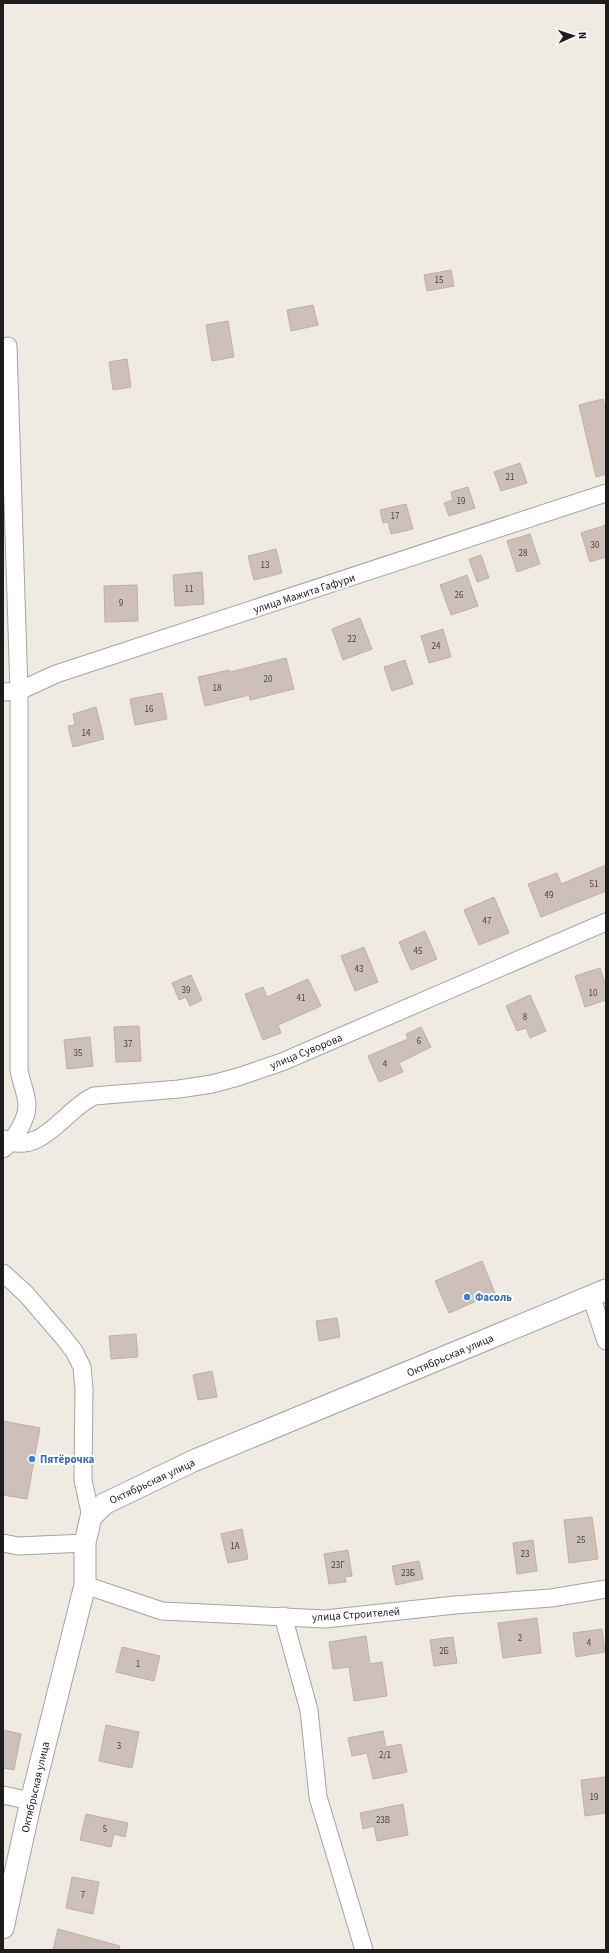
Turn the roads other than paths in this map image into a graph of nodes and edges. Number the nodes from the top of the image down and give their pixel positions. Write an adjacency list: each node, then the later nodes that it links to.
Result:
1 (8, 346): 3 (street)
2 (606, 493): 3 (street, улица Мажита Гафури)
3 (11, 692): 5 (street)
4 (606, 922): 5 (street, улица Суворова)
5 (6, 1143)
6 (3, 1273): 9 (street)
7 (599, 1293): 8 (street); 9 (street, Октябрьская улица)
8 (606, 1341)
9 (91, 1517): 11 (street, Октябрьская улица)
10 (3, 1542): 11 (street)
11 (85, 1543): 12 (street, Октябрьская улица)
12 (84, 1585): 14 (street, улица Строителей); 16 (street, Октябрьская улица)
13 (606, 1589): 14 (street, улица Строителей)
14 (283, 1616): 18 (street)
15 (3, 1795): 16 (street)
16 (32, 1801): 17 (street, Октябрьская улица)
17 (3, 1928)
18 (364, 1950)

